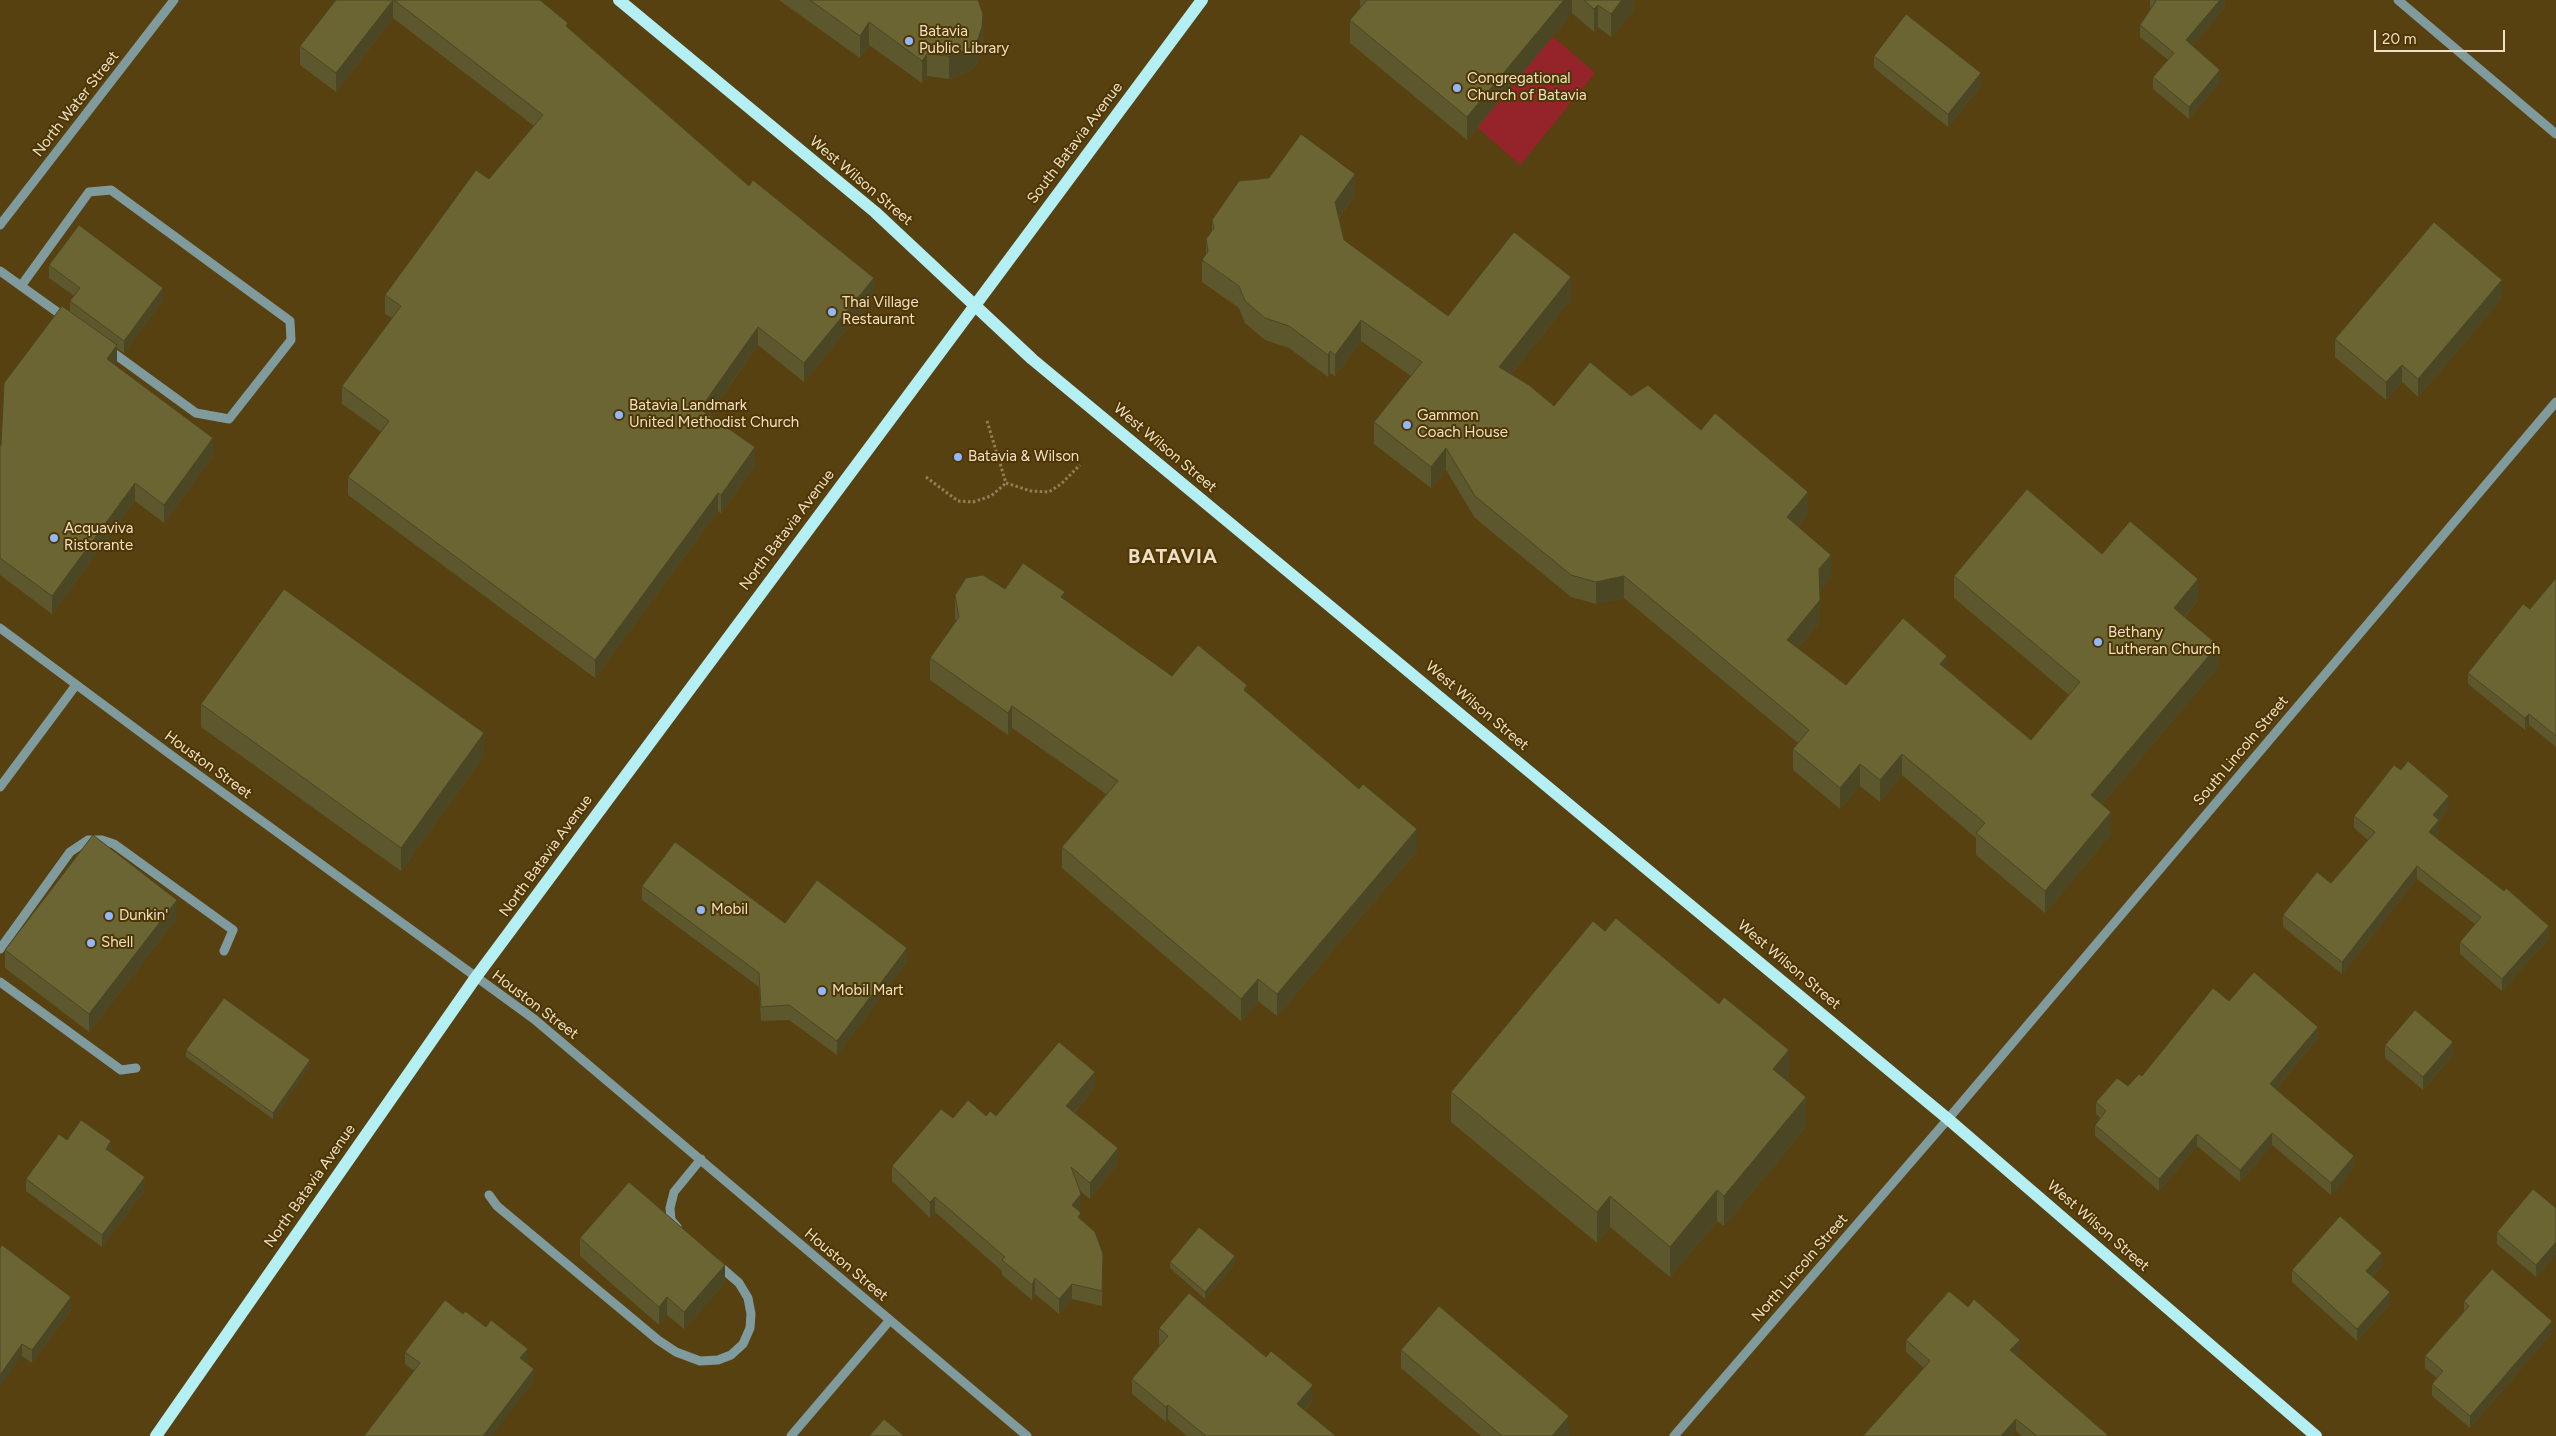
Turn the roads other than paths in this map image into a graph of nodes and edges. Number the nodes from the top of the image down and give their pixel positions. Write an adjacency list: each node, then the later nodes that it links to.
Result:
1 (174, 0): 6 (street, North Water Street)
2 (619, 0): 9 (main road, West Wilson Street)
3 (1202, 0): 9 (main road, South Batavia Avenue)
4 (2398, 0): 5 (street)
5 (2556, 134)
6 (0, 225)
7 (0, 271): 8 (street)
8 (21, 286): 10 (street); 11 (street)
9 (975, 305): 18 (main road, North Batavia Avenue); 21 (main road, West Wilson Street)
10 (76, 326)
11 (100, 344)
12 (2556, 402): 21 (street, South Lincoln Street)
13 (0, 628): 14 (street, Houston Street)
14 (76, 685): 15 (street); 18 (street, Houston Street)
15 (0, 787)
16 (0, 949): 17 (street)
17 (224, 951)
18 (476, 977): 22 (street, Houston Street); 27 (main road, North Batavia Avenue)
19 (0, 982): 20 (street)
20 (136, 1068)
21 (1948, 1118): 30 (street, North Lincoln Street); 31 (main road, West Wilson Street)
22 (701, 1160): 24 (street); 26 (street, Houston Street)
23 (489, 1195): 25 (street)
24 (680, 1232)
25 (709, 1258)
26 (890, 1320): 28 (street); 29 (street, Houston Street)
27 (156, 1436)
28 (790, 1436)
29 (1027, 1436)
30 (1674, 1436)
31 (2316, 1436)

